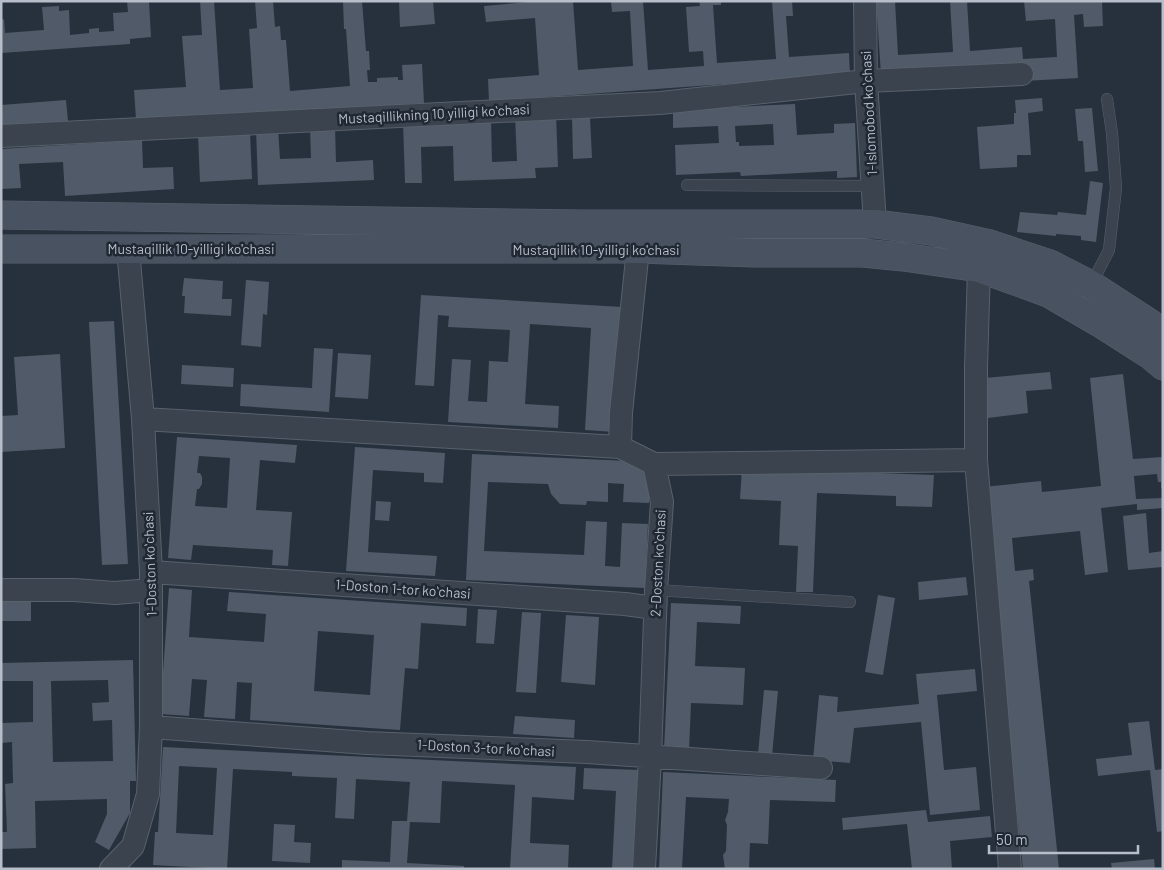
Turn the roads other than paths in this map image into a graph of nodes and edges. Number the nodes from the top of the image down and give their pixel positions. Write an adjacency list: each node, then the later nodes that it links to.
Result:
1 (865, 1): 3 (street, 1-Islomobod koʻchasi)
2 (1022, 74): 3 (street, Mustaqillikning 10 yilligi koʻchasi)
3 (866, 81): 5 (street, Mustaqillikning 10 yilligi koʻchasi); 7 (street, 1-Islomobod koʻchasi)
4 (1107, 99): 15 (lane)
5 (1, 136)
6 (687, 185): 7 (lane)
7 (873, 186): 10 (street, 1-Islomobod koʻchasi)
8 (1, 216): 9 (main road, Mustaqillik 10-yilligi ko'chasi)
9 (651, 224): 10 (main road, Mustaqillik 10-yilligi ko'chasi); 13 (main road)
10 (875, 224): 15 (main road, Mustaqillik 10-yilligi ko'chasi)
11 (1, 249): 12 (main road, Mustaqillik 10-yilligi ko'chasi)
12 (128, 249): 13 (main road, Mustaqillik 10-yilligi ko'chasi); 18 (street, 1-Doston koʻchasi)
13 (638, 249): 14 (main road, Mustaqillik 10-yilligi ko'chasi); 19 (street)
14 (980, 268): 17 (main road, Mustaqillik 10-yilligi ko'chasi); 20 (street)
15 (1091, 285): 16 (main road, Mustaqillik 10-yilligi ko'chasi)
16 (1163, 336)
17 (1163, 366)
18 (144, 419): 19 (street); 22 (street, 1-Doston koʻchasi)
19 (620, 447): 21 (street)
20 (976, 460): 21 (street); 31 (street)
21 (654, 464): 24 (street, 2-Doston koʻchasi)
22 (151, 581): 23 (street, 1-Doston 1-tor koʻchasi); 24 (street, 1-Doston 1-tor koʻchasi); 26 (street, 1-Doston koʻchasi)
23 (1, 590)
24 (656, 598): 25 (lane); 27 (street, 2-Doston koʻchasi)
25 (850, 602)
26 (151, 728): 27 (street, 1-Doston 3-tor koʻchasi); 29 (street, 1-Doston koʻchasi)
27 (650, 757): 28 (street, 1-Doston 3-tor koʻchasi); 30 (street, 2-Doston koʻchasi)
28 (821, 768)
29 (113, 868)
30 (644, 869)
31 (1010, 869)

